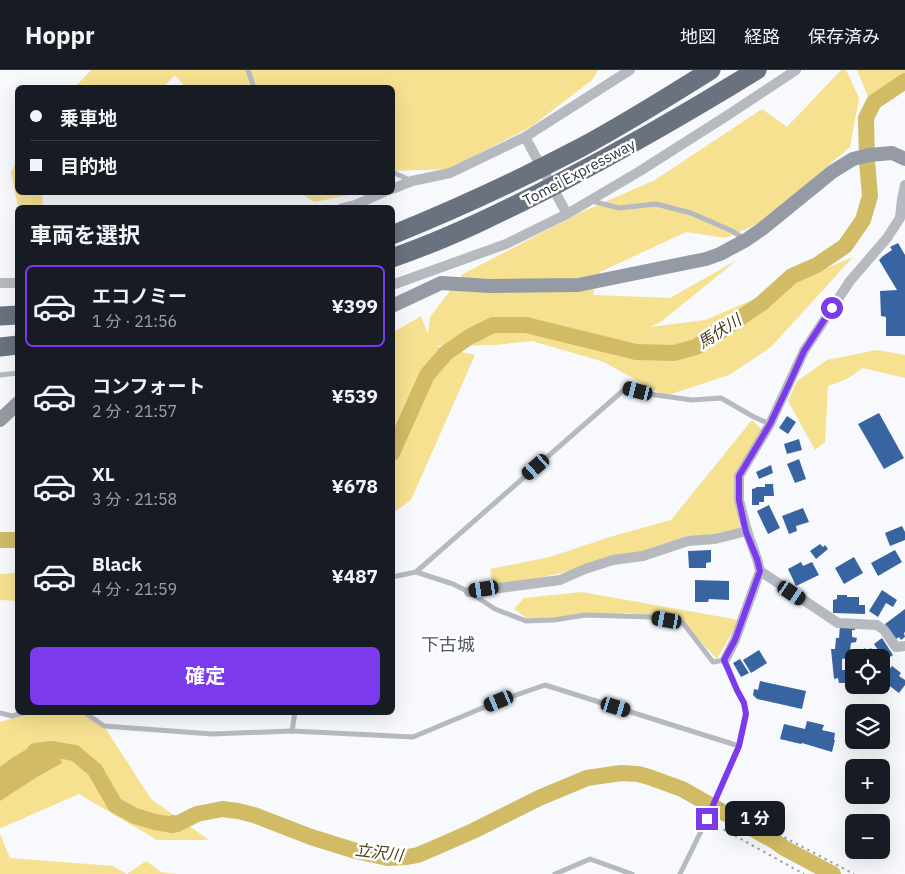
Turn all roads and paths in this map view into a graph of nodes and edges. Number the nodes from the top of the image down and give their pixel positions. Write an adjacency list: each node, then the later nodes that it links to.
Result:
1 (248, 70): 6 (lane)
2 (630, 70): 7 (street)
3 (711, 70): 17 (highway, Tomei Expressway)
4 (757, 70): 19 (highway, Tomei Expressway)
5 (796, 70): 14 (street)
6 (253, 85)
7 (526, 137): 10 (street); 16 (street)
8 (905, 158): 18 (main road)
9 (395, 173): 10 (lane)
10 (412, 181): 12 (street)
11 (905, 185): 32 (street)
12 (395, 188)
13 (377, 195): 15 (street)
14 (589, 200): 16 (street); 18 (lane)
15 (354, 205)
16 (567, 214): 22 (street)
17 (395, 234)
18 (746, 240): 23 (main road)
19 (395, 257)
20 (0, 283): 21 (street)
21 (15, 283)
22 (395, 284)
23 (395, 305)
24 (0, 316): 25 (highway)
25 (15, 316)
26 (15, 345): 27 (highway)
27 (0, 347)
28 (15, 373): 29 (lane)
29 (0, 375)
30 (15, 406): 31 (main road)
31 (0, 420)
32 (770, 424): 33 (street); 35 (lane)
33 (746, 532): 34 (street); 37 (street)
34 (760, 571): 38 (street); 39 (street)
35 (416, 572): 36 (lane); 37 (lane)
36 (395, 576)
37 (468, 592): 39 (lane)
38 (905, 646)
39 (724, 660): 45 (lane)
40 (0, 713): 41 (lane)
41 (16, 715)
42 (88, 715): 44 (lane)
43 (295, 715): 44 (lane)
44 (292, 731): 45 (lane)
45 (739, 746): 46 (lane)
46 (715, 801): 47 (lane); 52 (path)
47 (707, 820): 50 (lane); 51 (path)
48 (555, 874): 49 (lane)
49 (632, 874)
50 (680, 874)
51 (804, 874)
52 (854, 874)

